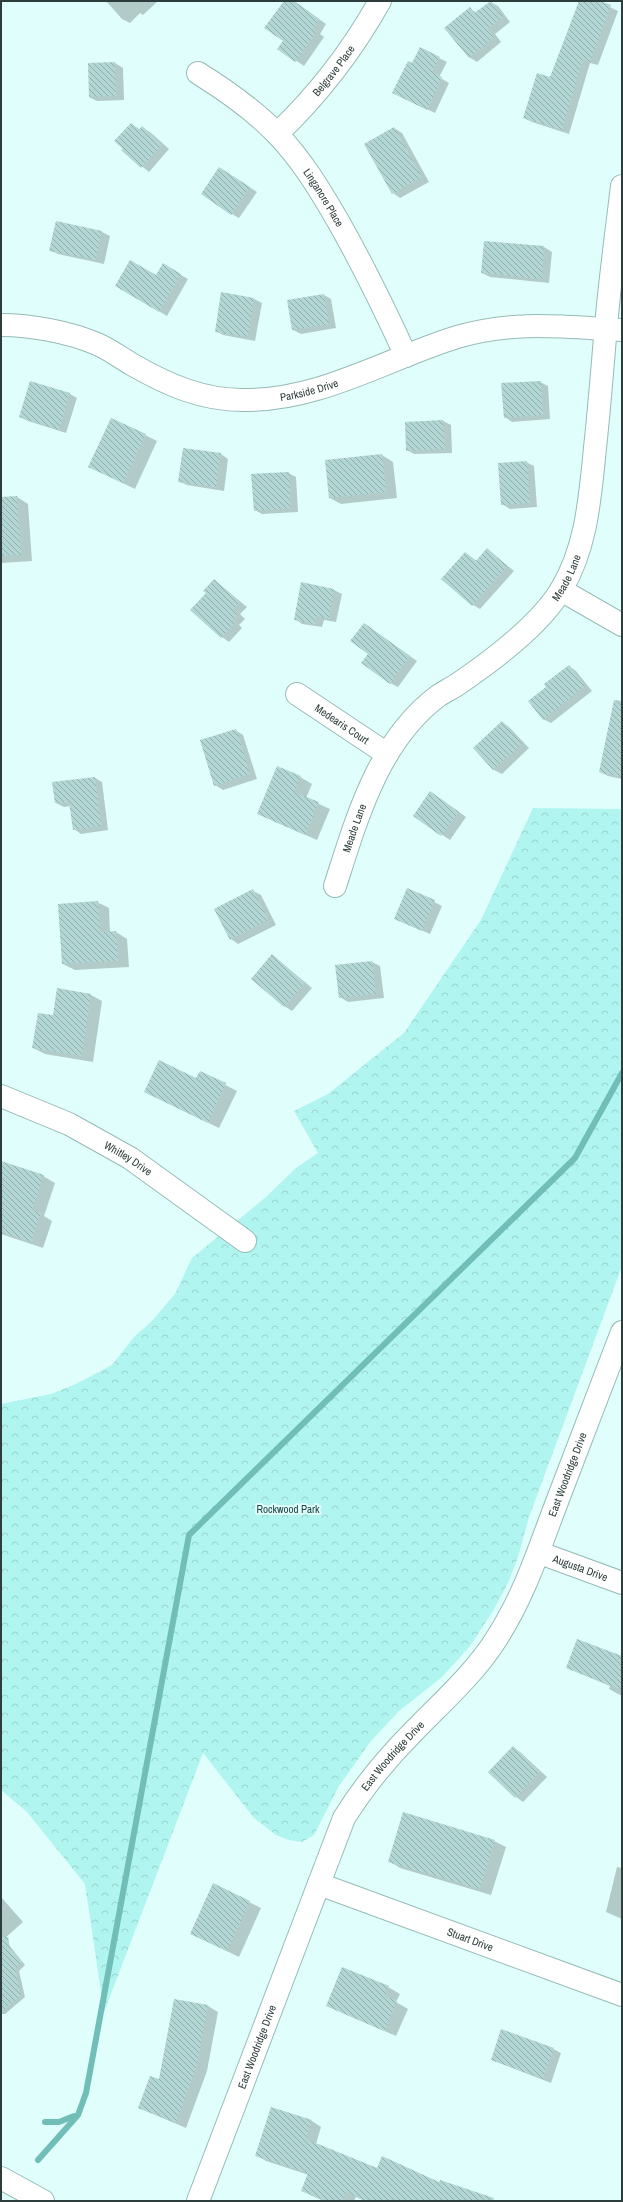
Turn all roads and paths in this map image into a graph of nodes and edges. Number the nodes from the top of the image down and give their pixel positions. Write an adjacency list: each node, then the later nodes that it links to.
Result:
1 (380, 1): 3 (street, Belgrave Place)
2 (198, 73): 3 (street, Linganore Place)
3 (277, 134): 7 (street, Linganore Place)
4 (622, 186): 6 (street, Meade Lane)
5 (1, 326): 7 (street, Parkside Drive)
6 (614, 330): 7 (street, Parkside Drive); 8 (street, Meade Lane)
7 (406, 356)
8 (561, 590): 9 (street); 11 (street, Meade Lane)
9 (622, 625)
10 (297, 694): 11 (street, Medearis Court)
11 (387, 754): 12 (street, Meade Lane)
12 (335, 886)
13 (1, 1096): 14 (street, Whitley Drive)
14 (245, 1241)
15 (622, 1332): 16 (street, East Woodridge Drive)
16 (540, 1553): 17 (street, Augusta Drive); 18 (street, East Woodridge Drive)
17 (622, 1583)
18 (319, 1884): 19 (street, Stuart Drive); 22 (street, East Woodridge Drive)
19 (622, 1995)
20 (3, 2182): 21 (street)
21 (43, 2201)
22 (198, 2201)

